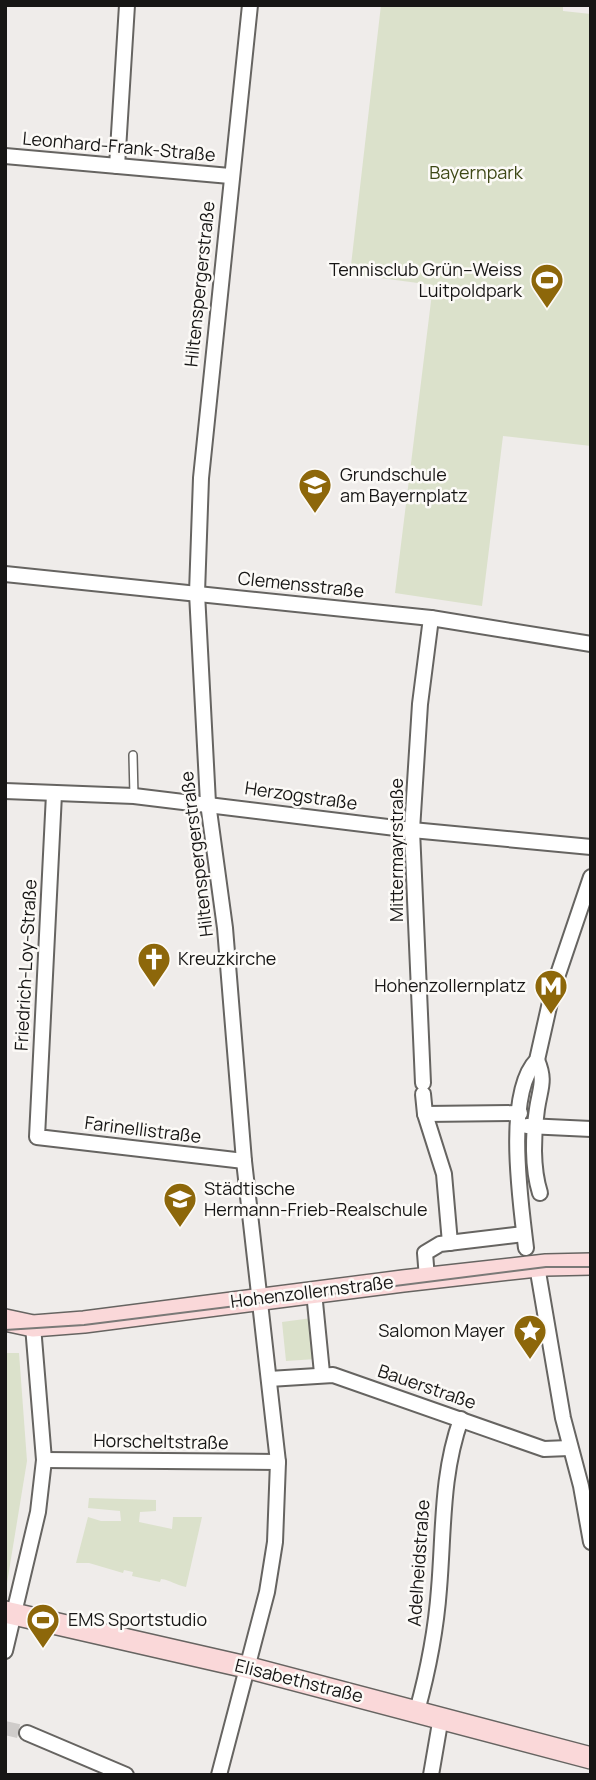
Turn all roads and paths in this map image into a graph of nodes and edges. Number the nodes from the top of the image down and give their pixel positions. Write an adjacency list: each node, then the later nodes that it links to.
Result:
1 (127, 5): 4 (street)
2 (250, 5): 5 (street, Hiltenspergerstraße)
3 (5, 156): 4 (street, Leonhard-Frank-Straße)
4 (117, 166): 5 (street, Leonhard-Frank-Straße)
5 (230, 176): 7 (street, Hiltenspergerstraße)
6 (5, 574): 7 (street, Clemensstraße)
7 (197, 593): 8 (street, Clemensstraße); 14 (street, Hiltenspergerstraße)
8 (431, 618): 9 (street, Clemensstraße); 15 (street, Mittermayrstraße)
9 (591, 644)
10 (133, 755): 13 (lane)
11 (5, 791): 12 (street, Herzogstraße)
12 (54, 794): 13 (street, Herzogstraße); 23 (street, Friedrich-Loy-Straße)
13 (134, 796): 14 (street, Herzogstraße)
14 (208, 803): 15 (street, Herzogstraße); 24 (street, Hiltenspergerstraße)
15 (412, 830): 16 (street, Herzogstraße); 19 (street, Mittermayrstraße)
16 (591, 847)
17 (591, 877): 18 (street)
18 (537, 1060): 20 (street); 21 (street)
19 (425, 1114): 20 (street); 26 (street)
20 (519, 1119): 21 (street); 25 (street)
21 (535, 1127): 22 (street); 25 (street)
22 (591, 1129)
23 (37, 1137): 24 (street, Farinellistraße)
24 (244, 1161): 31 (street, Hiltenspergerstraße)
25 (518, 1186): 26 (street)
26 (450, 1243): 29 (street)
27 (591, 1264): 28 (street, Hohenzollernstraße)
28 (537, 1266): 29 (street, Hohenzollernstraße); 39 (street)
29 (427, 1278): 30 (street, Hohenzollernstraße)
30 (314, 1292): 31 (street, Hohenzollernstraße); 36 (street)
31 (258, 1299): 33 (street, Hohenzollernstraße); 37 (street, Hiltenspergerstraße)
32 (5, 1320): 33 (street, Hohenzollernstraße)
33 (33, 1326): 34 (lane); 35 (street, Hohenzollernstraße); 40 (street)
34 (5, 1327)
35 (5, 1335)
36 (322, 1373): 37 (street, Bauerstraße); 38 (street, Bauerstraße)
37 (269, 1379): 41 (street, Hiltenspergerstraße)
38 (461, 1419): 39 (street, Bauerstraße); 47 (street, Adelheidstraße)
39 (569, 1448): 42 (street)
40 (44, 1460): 41 (street, Horscheltstraße); 44 (street)
41 (278, 1462): 46 (street, Hiltenspergerstraße)
42 (586, 1485): 43 (street)
43 (591, 1542)
44 (10, 1613): 45 (street); 46 (street, Elisabethstraße)
45 (5, 1651)
46 (246, 1667): 47 (street, Elisabethstraße); 52 (street, Hiltenspergerstraße)
47 (417, 1711): 48 (street, Elisabethstraße)
48 (441, 1717): 50 (street, Elisabethstraße); 53 (street)
49 (27, 1733): 51 (street)
50 (591, 1758)
51 (126, 1775)
52 (219, 1775)
53 (431, 1775)

